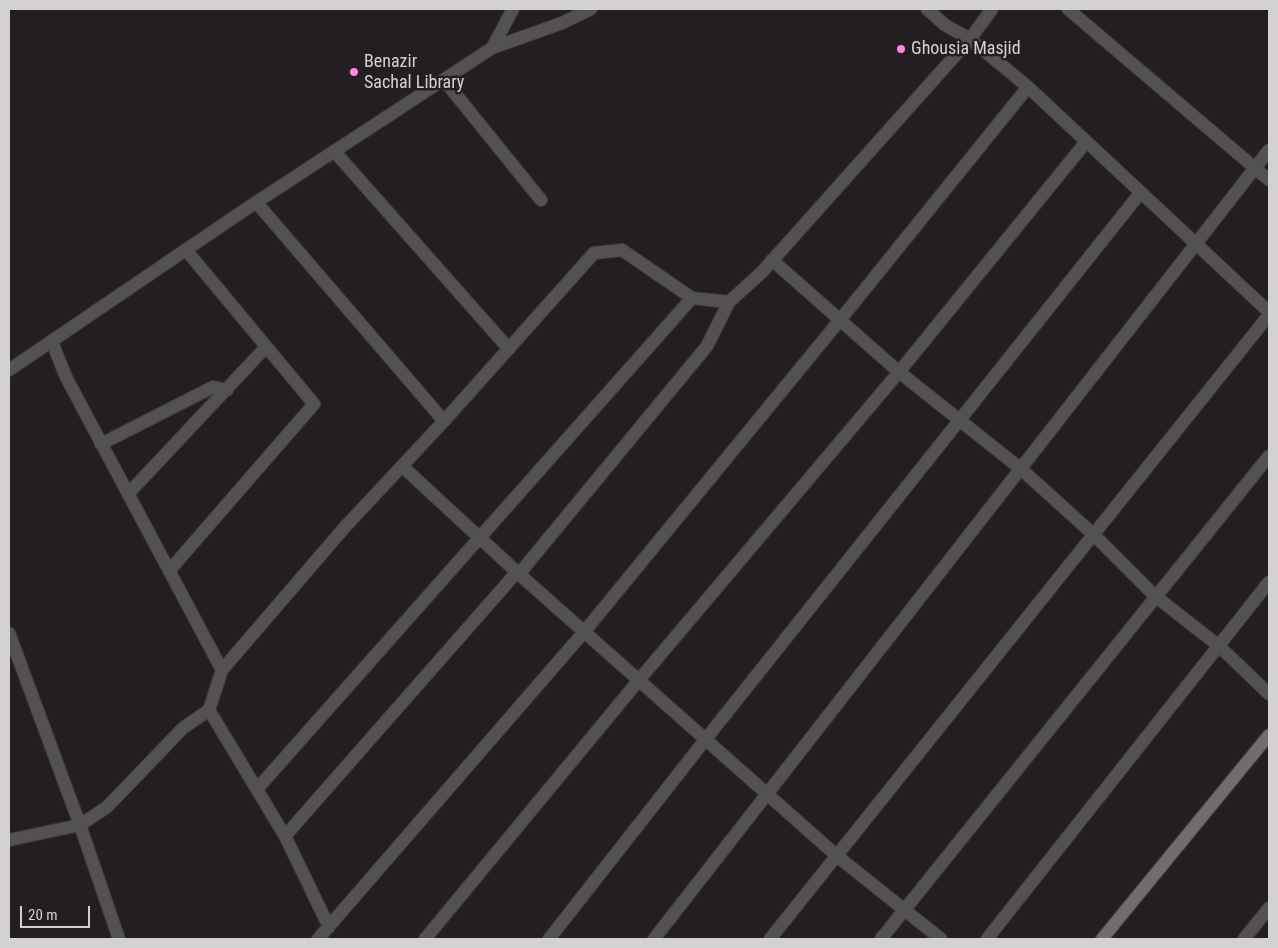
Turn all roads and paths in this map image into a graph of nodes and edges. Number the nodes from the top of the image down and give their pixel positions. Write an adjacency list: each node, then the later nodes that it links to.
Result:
1 (514, 9): 7 (street)
2 (591, 9): 7 (street)
3 (927, 9): 6 (street)
4 (992, 9): 6 (street)
5 (1068, 9): 13 (street)
6 (970, 39): 9 (street); 20 (street)
7 (492, 48): 8 (street)
8 (444, 80): 12 (street); 16 (street)
9 (1028, 88): 10 (street); 24 (street)
10 (1086, 142): 15 (street); 29 (street)
11 (1269, 150): 13 (street)
12 (334, 151): 17 (street); 27 (street)
13 (1256, 168): 14 (street); 18 (street)
14 (1269, 180)
15 (1141, 192): 18 (street); 31 (street)
16 (541, 200)
17 (256, 202): 19 (street); 32 (street)
18 (1196, 245): 23 (street); 36 (street)
19 (186, 250): 25 (street); 26 (street)
20 (772, 260): 22 (street); 24 (street)
21 (692, 298): 22 (street); 27 (street); 39 (street)
22 (730, 302): 41 (street)
23 (1269, 313): 38 (street)
24 (840, 320): 29 (street); 44 (street)
25 (52, 342): 28 (street); 33 (street)
26 (266, 347): 30 (street); 40 (street)
27 (509, 349): 32 (street)
28 (9, 370)
29 (899, 372): 31 (street); 48 (street)
30 (227, 390): 33 (street); 37 (street)
31 (958, 420): 36 (street); 52 (street)
32 (444, 421): 35 (street)
33 (101, 444): 37 (street)
34 (1269, 456): 43 (street)
35 (402, 466): 39 (street); 47 (street)
36 (1021, 469): 38 (street); 54 (street)
37 (128, 494): 40 (street)
38 (1094, 535): 43 (street); 58 (street)
39 (479, 537): 41 (street); 53 (street)
40 (169, 571): 47 (street)
41 (518, 573): 44 (street); 56 (street)
42 (1269, 582): 46 (street)
43 (1155, 596): 46 (street); 60 (street)
44 (584, 632): 48 (street); 61 (street)
45 (9, 633): 55 (street)
46 (1219, 646): 49 (street); 71 (street)
47 (222, 670): 50 (street)
48 (639, 680): 52 (street); 65 (street)
49 (1269, 694)
50 (209, 710): 53 (street); 55 (street)
51 (1269, 735): 72 (street)
52 (705, 740): 54 (street); 66 (street)
53 (257, 789): 56 (street)
54 (768, 794): 58 (street); 67 (street)
55 (80, 825): 57 (street); 63 (street)
56 (286, 836): 61 (street)
57 (9, 840)
58 (838, 856): 60 (street); 68 (street)
59 (1269, 908): 62 (street)
60 (904, 910): 69 (street); 70 (street)
61 (328, 927): 64 (street)
62 (1249, 937)
63 (118, 939)
64 (318, 939)
65 (425, 939)
66 (549, 939)
67 (654, 939)
68 (770, 939)
69 (881, 939)
70 (941, 939)
71 (987, 939)
72 (1102, 939)

